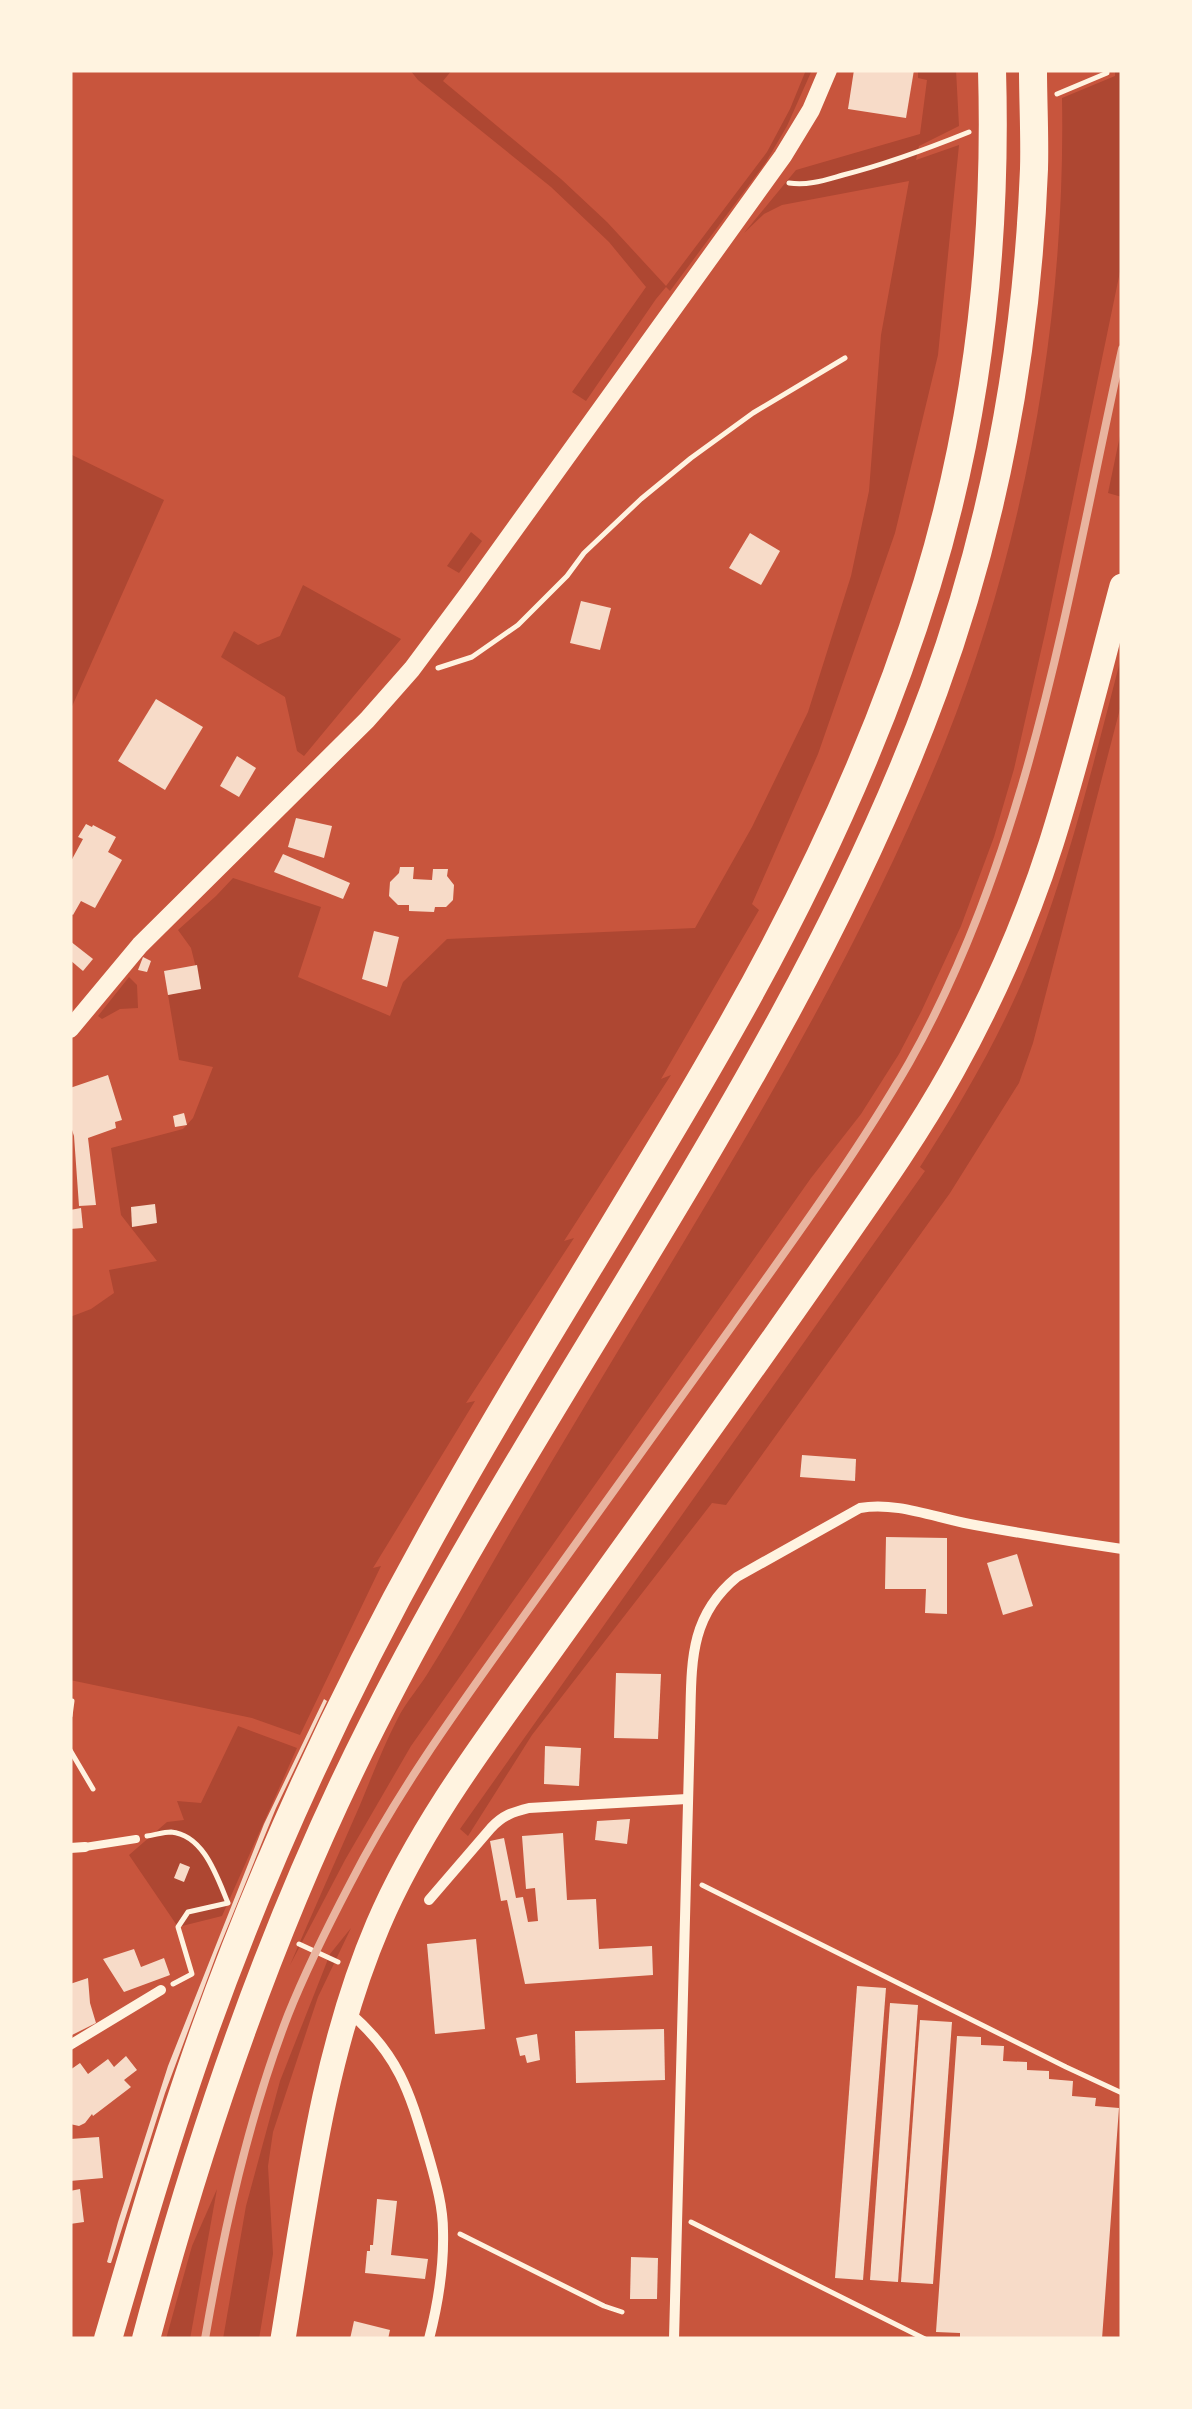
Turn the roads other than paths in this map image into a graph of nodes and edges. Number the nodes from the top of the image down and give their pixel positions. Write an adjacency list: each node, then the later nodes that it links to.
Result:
1 (828, 70): 5 (street)
2 (992, 70): 15 (highway)
3 (1033, 70): 16 (highway)
4 (1122, 586): 13 (main road)
5 (70, 1028)
6 (1122, 1549): 7 (street)
7 (687, 1799): 11 (street); 19 (street)
8 (136, 1838): 9 (lane)
9 (85, 1847): 10 (street)
10 (70, 1848)
11 (428, 1900)
12 (161, 1990): 14 (street)
13 (346, 2009): 17 (main road); 18 (street)
14 (70, 2045)
15 (108, 2339)
16 (146, 2339)
17 (283, 2339)
18 (428, 2339)
19 (674, 2339)

